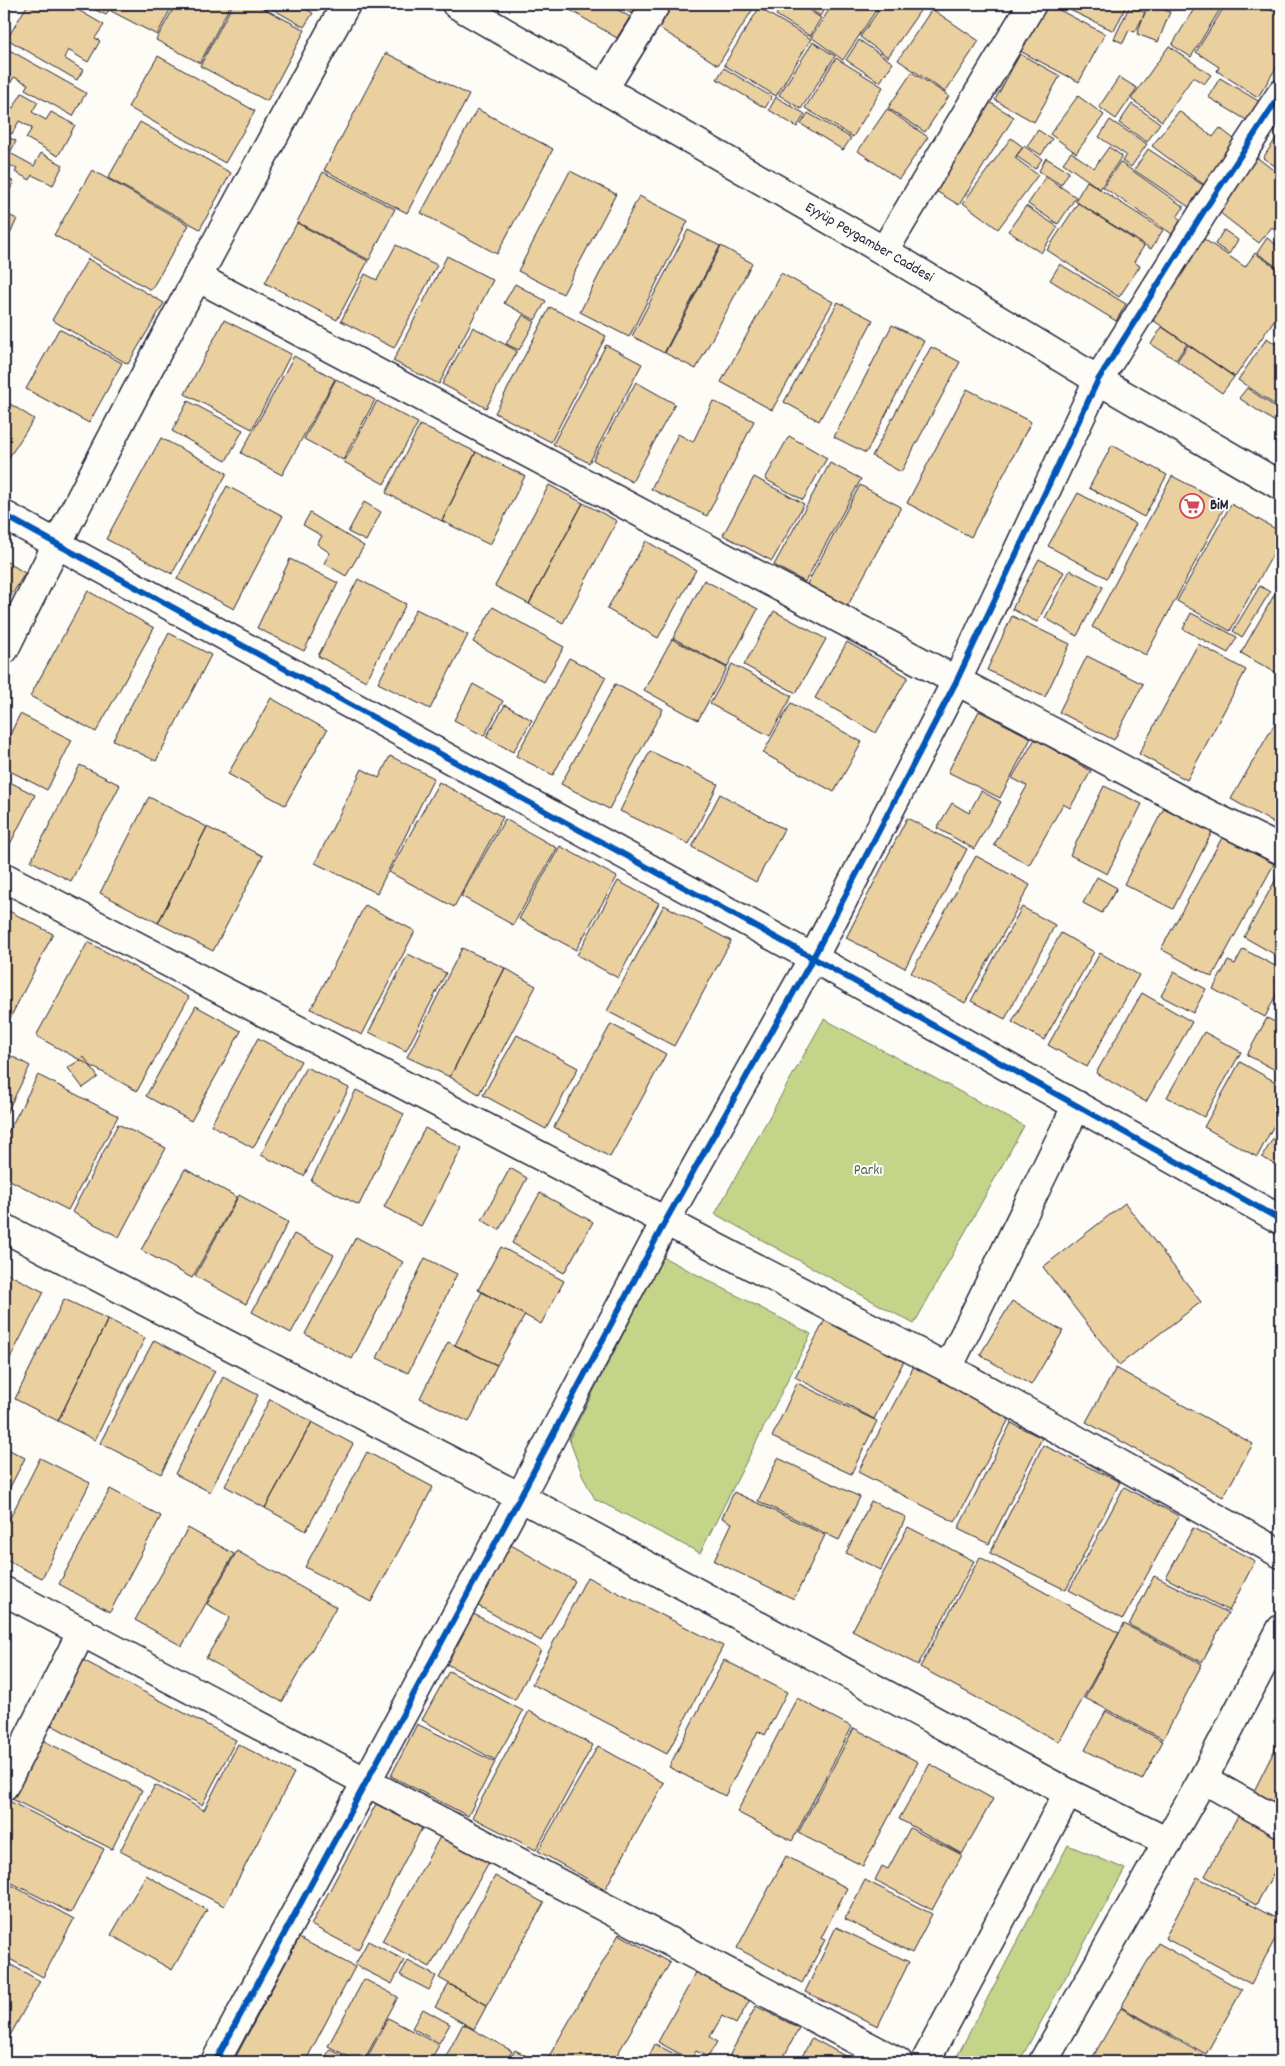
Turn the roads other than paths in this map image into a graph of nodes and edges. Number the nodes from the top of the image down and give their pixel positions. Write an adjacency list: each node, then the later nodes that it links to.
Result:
1 (346, 4): 8 (street)
2 (456, 4): 5 (street, Eyyüp Peygamber Caddesi)
3 (656, 4): 5 (street)
4 (1032, 4): 7 (street)
5 (602, 90): 7 (street, Eyyüp Peygamber Caddesi)
6 (1281, 94): 9 (street)
7 (884, 251): 9 (street, Eyyüp Peygamber Caddesi)
8 (197, 277): 12 (street); 14 (street)
9 (1098, 380): 10 (street, Eyyüp Peygamber Caddesi); 14 (street)
10 (1278, 479)
11 (4, 515): 12 (street)
12 (56, 544): 13 (street); 17 (street)
13 (4, 650)
14 (957, 680): 15 (street); 17 (street)
15 (1281, 850)
16 (4, 877): 19 (street)
17 (812, 958): 18 (street); 19 (street)
18 (1077, 1105): 20 (street); 22 (street)
19 (666, 1220): 22 (street); 23 (street)
20 (1281, 1220)
21 (4, 1228): 23 (street)
22 (948, 1368): 24 (street)
23 (520, 1497): 29 (street); 31 (street)
24 (1281, 1554)
25 (4, 1591): 27 (street)
26 (1281, 1629): 28 (street)
27 (82, 1631): 29 (street); 30 (street)
28 (1203, 1779): 32 (street); 33 (street)
29 (367, 1783): 34 (street); 35 (street)
30 (4, 1786)
31 (1068, 1793): 33 (street); 36 (street)
32 (1281, 1823)
33 (1168, 1842): 37 (street)
34 (215, 2062)
35 (898, 2062)
36 (925, 2062)
37 (1043, 2062)

